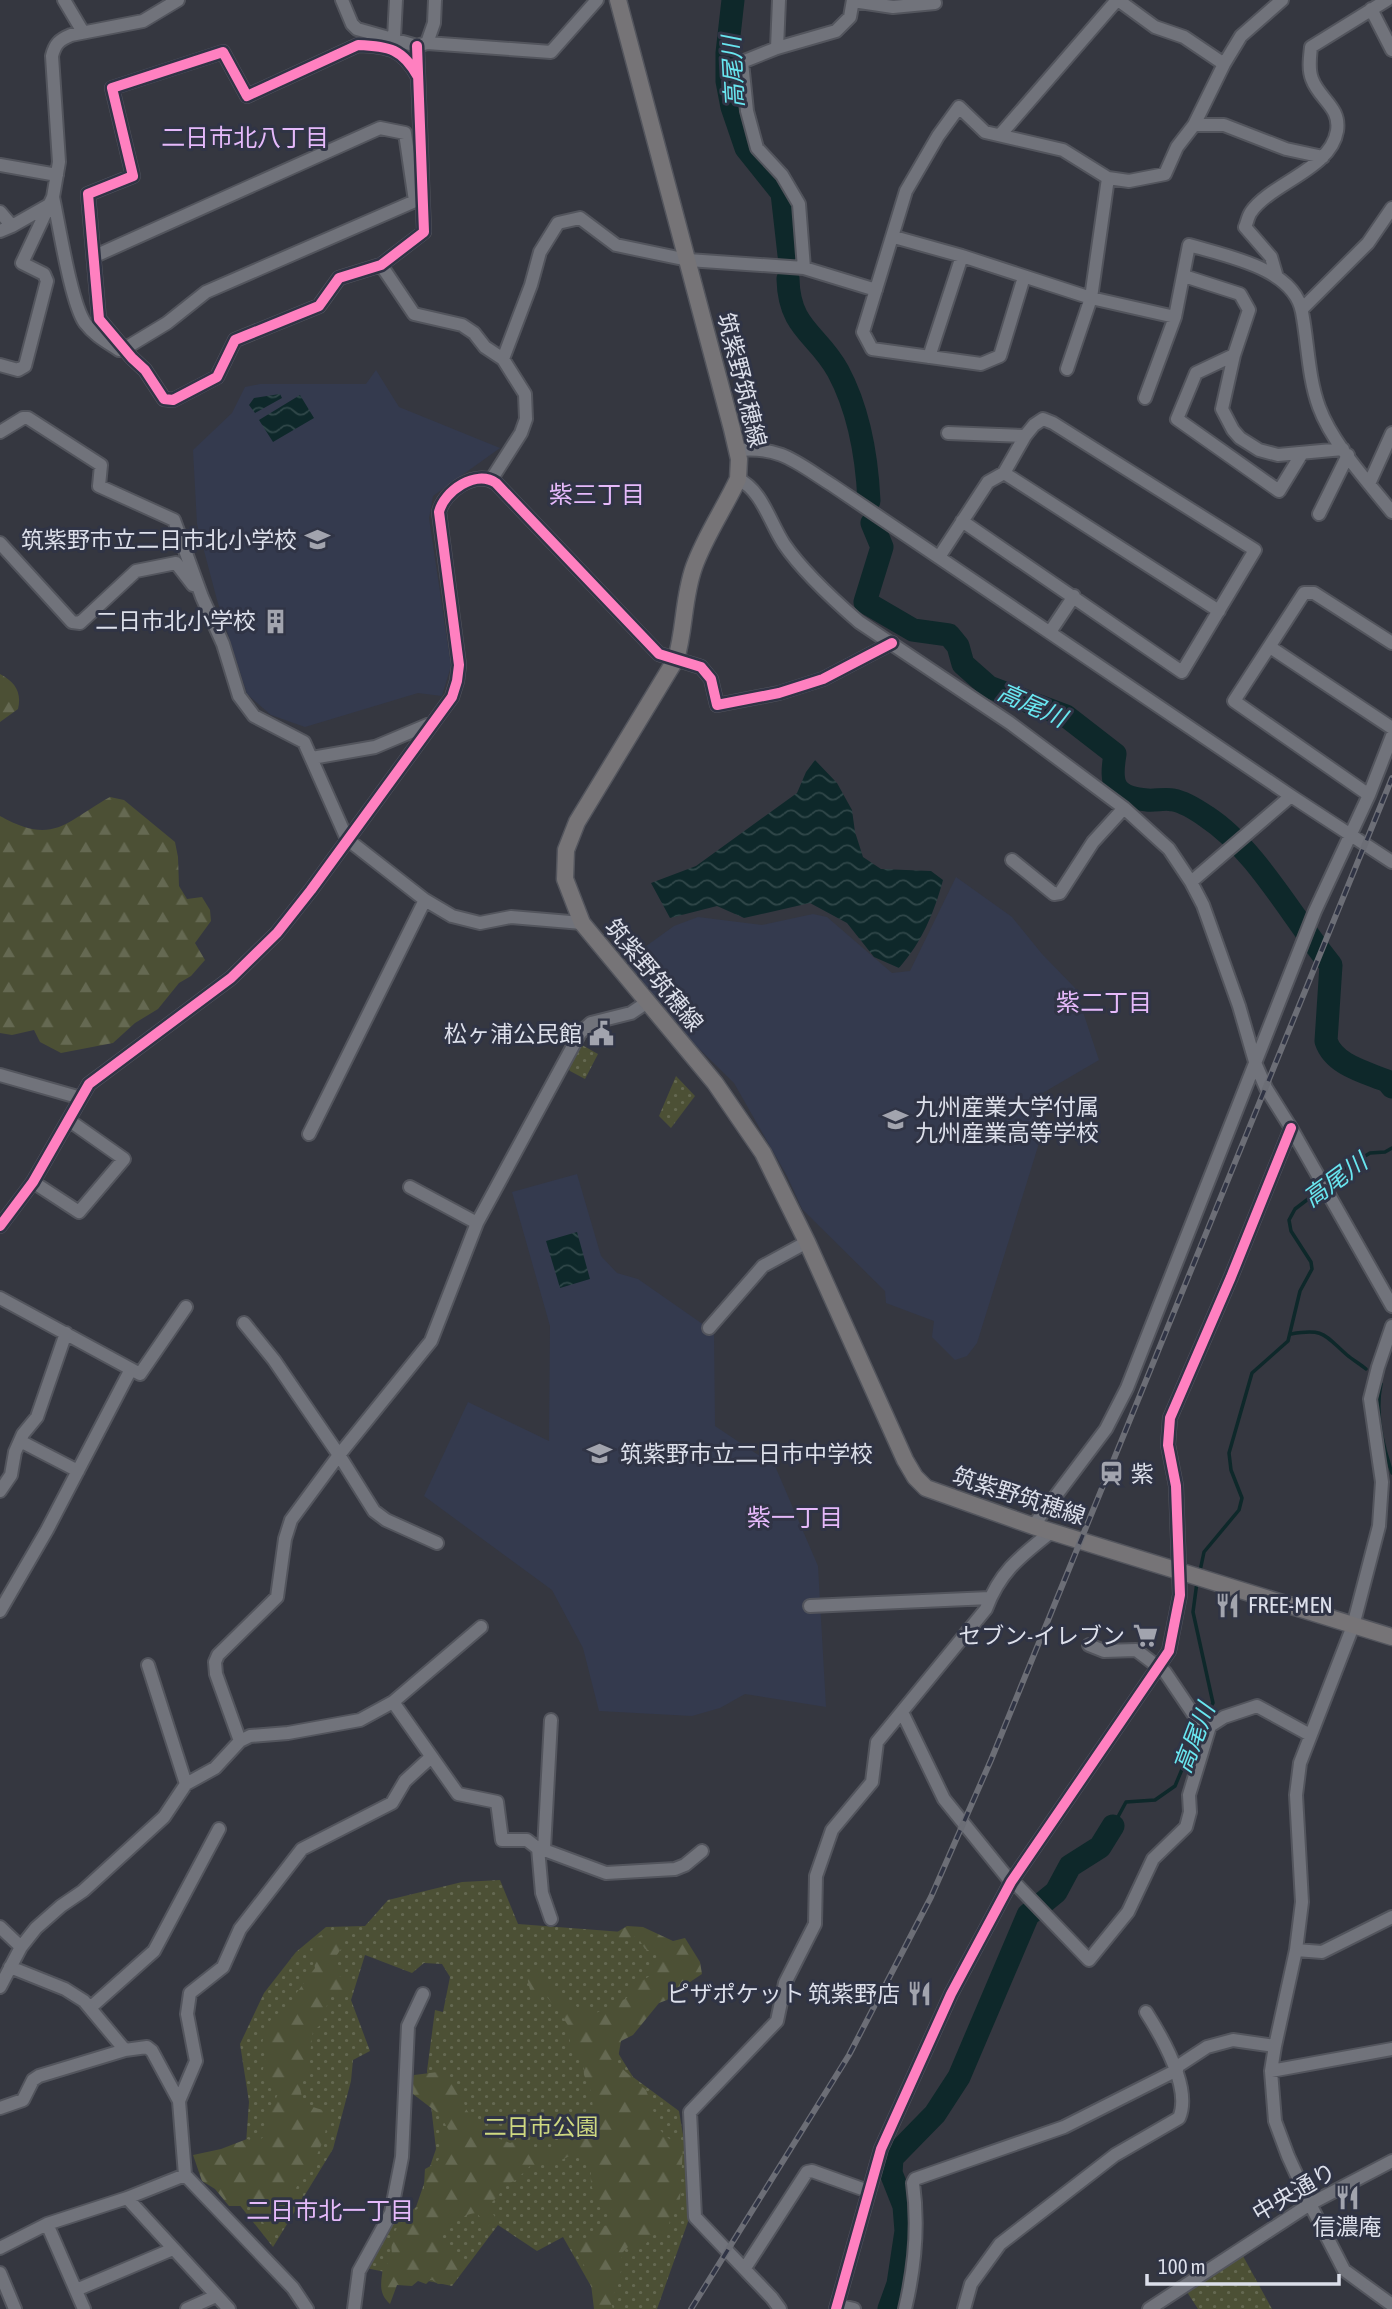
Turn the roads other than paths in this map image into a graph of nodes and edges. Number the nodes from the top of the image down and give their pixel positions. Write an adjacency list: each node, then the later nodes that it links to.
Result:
1 (64, 0): 16 (street)
2 (178, 0): 14 (street)
3 (341, 0): 17 (street)
4 (396, 0): 17 (street)
5 (435, 0): 18 (street)
6 (597, 0): 18 (street)
7 (618, 0): 37 (main road, 筑紫野筑穂線)
8 (779, 0): 19 (street)
9 (853, 0): 12 (street); 19 (street)
10 (1117, 0): 21 (street); 24 (street)
11 (1387, 0): 15 (street)
12 (935, 3)
13 (1273, 3): 21 (street)
14 (158, 4): 16 (street)
15 (1371, 9): 20 (street); 25 (street)
16 (83, 32): 27 (street)
17 (394, 38): 18 (street)
18 (422, 45): 22 (street)
19 (776, 48): 39 (street)
20 (1392, 50)
21 (1224, 64): 23 (street)
22 (418, 77): 29 (street); 35 (street)
23 (1194, 125): 25 (street); 28 (street)
24 (1000, 135): 28 (street); 34 (street)
25 (1323, 157): 40 (street)
26 (0, 165): 27 (street)
27 (57, 175): 30 (street)
28 (1108, 178): 44 (street)
29 (419, 200): 35 (street); 38 (street); 47 (street)
30 (51, 201): 33 (street); 47 (street); 51 (street)
31 (1392, 208): 45 (street)
32 (0, 212): 33 (street)
33 (6, 228)
34 (894, 237): 36 (street); 43 (street)
35 (95, 256): 47 (street)
36 (962, 256): 42 (street); 49 (street)
37 (688, 260): 39 (street); 50 (street); 58 (main road, 筑紫野筑穂線)
38 (381, 265): 47 (street); 50 (street)
39 (804, 268): 43 (street)
40 (1276, 274): 41 (street); 45 (street)
41 (1184, 275): 46 (street); 48 (street)
42 (1024, 277): 44 (street); 49 (street)
43 (876, 290): 49 (street)
44 (1091, 298): 46 (street); 52 (street)
45 (1302, 309): 59 (street)
46 (1175, 317): 53 (street)
47 (128, 354)
48 (1234, 355): 60 (street); 60 (street)
49 (929, 357)
50 (503, 359): 63 (street)
51 (0, 365)
52 (1068, 369)
53 (1146, 397)
54 (0, 432): 72 (street)
55 (948, 433): 57 (street)
56 (1392, 433): 64 (street)
57 (1025, 436): 61 (street); 73 (street)
58 (738, 450): 62 (main road, 筑紫野筑穂線); 69 (street)
59 (1345, 452): 60 (street); 64 (street); 66 (street)
60 (1301, 455)
61 (1004, 472): 67 (street); 73 (street)
62 (738, 479): 75 (street); 78 (main road, 筑紫野筑穂線)
63 (491, 480): 78 (street); 79 (street)
64 (1369, 484): 65 (street)
65 (1392, 512)
66 (1319, 514)
67 (962, 521): 69 (street); 71 (street)
68 (0, 543): 70 (street)
69 (939, 557): 74 (street)
70 (5, 559): 72 (street)
71 (1074, 596): 73 (street); 74 (street)
72 (202, 597): 82 (street)
73 (1219, 611)
74 (1050, 632): 84 (street)
75 (892, 643): 78 (street); 85 (street)
76 (1392, 643): 77 (street)
77 (1270, 647): 80 (street); 83 (street)
78 (677, 659): 92 (main road, 筑紫野筑穂線)
79 (434, 722): 82 (street); 87 (street)
80 (1392, 728)
81 (1392, 736): 83 (street)
82 (312, 758): 87 (street)
83 (1369, 795): 86 (street)
84 (1291, 796): 86 (street); 90 (street)
85 (1124, 808): 88 (street); 90 (street)
86 (1349, 835): 89 (street); 94 (street)
87 (347, 839): 91 (street); 96 (street)
88 (1012, 860)
89 (1392, 862)
90 (1191, 882): 94 (street)
91 (425, 900): 92 (street); 99 (street)
92 (582, 923): 93 (main road, 筑紫野筑穂線)
93 (646, 1003): 102 (street); 104 (main road, 筑紫野筑穂線)
94 (1256, 1065): 98 (street); 117 (street)
95 (0, 1075): 96 (street)
96 (80, 1098): 97 (street)
97 (70, 1121): 100 (street); 100 (street)
98 (1291, 1128): 106 (street); 120 (street)
99 (309, 1134)
100 (33, 1182): 103 (street)
101 (410, 1187): 102 (street)
102 (477, 1223): 114 (street)
103 (0, 1226)
104 (807, 1242): 110 (street); 117 (main road, 筑紫野筑穂線)
105 (0, 1298): 111 (street)
106 (1392, 1306)
107 (186, 1307): 112 (street)
108 (244, 1323): 114 (street)
109 (1392, 1325): 124 (street)
110 (709, 1328)
111 (66, 1333): 112 (street); 113 (street)
112 (131, 1369): 115 (street)
113 (20, 1441): 115 (street); 116 (street)
114 (340, 1455): 119 (street); 135 (street)
115 (78, 1471): 123 (street)
116 (0, 1491)
117 (1033, 1526): 118 (main road, 筑紫野筑穂線)
118 (1051, 1532): 120 (main road, 筑紫野筑穂線); 121 (street)
119 (437, 1544)
120 (1182, 1572): 124 (main road, 筑紫野筑穂線); 129 (street)
121 (990, 1598): 122 (street); 131 (street)
122 (810, 1606)
123 (0, 1611)
124 (1353, 1626): 126 (main road, 筑紫野筑穂線); 134 (street)
125 (481, 1627): 130 (street)
126 (1392, 1637)
127 (1089, 1645): 129 (street)
128 (148, 1665): 137 (street)
129 (1159, 1668): 133 (street); 141 (street)
130 (393, 1702): 135 (street); 136 (street)
131 (902, 1712): 141 (street); 167 (street)
132 (551, 1720): 139 (street)
133 (1204, 1722): 134 (street); 141 (street)
134 (1310, 1735): 146 (street)
135 (240, 1741): 137 (street)
136 (430, 1758): 139 (street); 157 (street)
137 (186, 1784): 145 (street)
138 (219, 1829): 150 (street)
139 (541, 1849): 140 (street); 143 (street)
140 (702, 1851)
141 (1011, 1881): 161 (street)
142 (1392, 1917): 146 (street)
143 (551, 1919)
144 (0, 1927): 145 (street)
145 (21, 1947): 147 (street)
146 (1296, 1950): 152 (street)
147 (10, 1967): 148 (street); 150 (street)
148 (0, 1987)
149 (424, 1994): 178 (street)
150 (90, 2008): 154 (street)
151 (1146, 2012): 155 (street)
152 (1275, 2046): 155 (street); 156 (street)
153 (1392, 2049): 156 (street)
154 (125, 2050): 157 (street); 158 (street)
155 (1176, 2069): 181 (street); 182 (street)
156 (1272, 2071): 163 (street)
157 (179, 2101): 160 (street)
158 (0, 2108)
159 (1392, 2161): 163 (street, 中央通り)
160 (186, 2175): 162 (street); 177 (street)
161 (868, 2192): 167 (street); 172 (street)
162 (127, 2198): 164 (street); 166 (street)
163 (1310, 2204): 171 (street); 183 (street, 中央通り)
164 (47, 2224): 165 (street); 169 (street)
165 (0, 2248)
166 (173, 2249): 169 (street); 170 (street)
167 (745, 2268): 179 (street)
168 (0, 2273): 173 (street)
169 (76, 2290): 174 (street)
170 (216, 2296): 175 (street); 176 (street)
171 (1392, 2305)
172 (836, 2307): 180 (street)
173 (15, 2309)
174 (84, 2309)
175 (187, 2309)
176 (229, 2309)
177 (307, 2309)
178 (354, 2309)
179 (780, 2309)
180 (854, 2309)
181 (905, 2309)
182 (964, 2309)
183 (1149, 2309)

